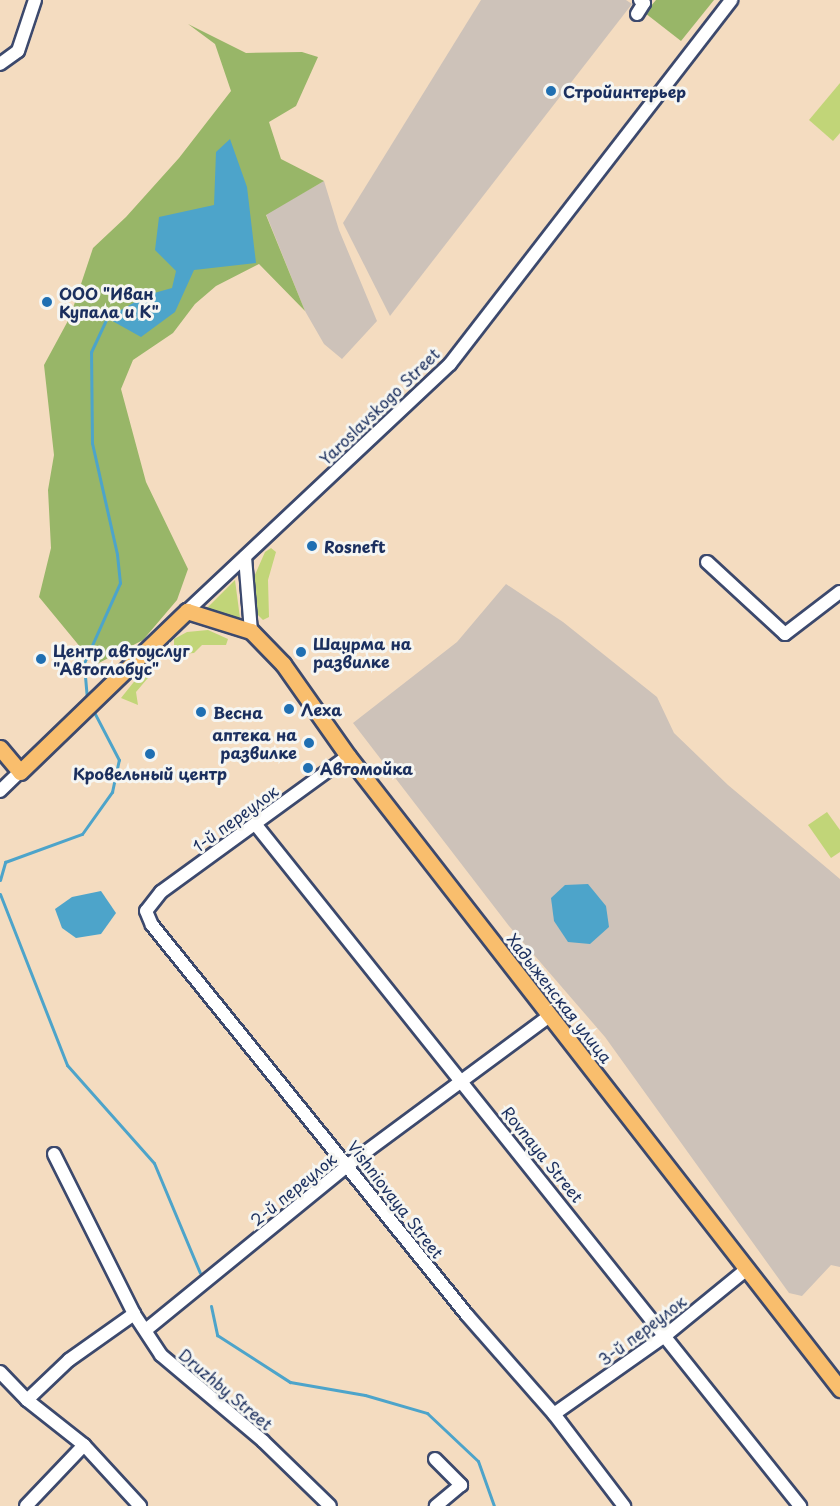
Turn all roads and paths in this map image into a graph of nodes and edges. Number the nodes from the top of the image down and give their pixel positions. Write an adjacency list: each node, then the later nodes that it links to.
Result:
1 (35, 0): 5 (street)
2 (640, 0): 4 (street)
3 (731, 0): 6 (street, Yaroslavskogo Street)
4 (637, 14)
5 (0, 63)
6 (244, 556): 9 (street, Yaroslavskogo Street); 10 (street)
7 (707, 562): 8 (street)
8 (840, 592)
9 (187, 611): 10 (main road, Хадыженская улица); 13 (main road, Yaroslavskogo Street)
10 (251, 631): 12 (main road, Хадыженская улица)
11 (0, 748): 13 (main road)
12 (348, 756): 15 (street, 1-й переулок); 17 (main road, Хадыженская улица)
13 (20, 772): 14 (street, Yaroslavskogo Street)
14 (0, 791)
15 (256, 825): 16 (street, 1-й переулок); 18 (street, Rovnaya Street)
16 (146, 911): 20 (street, Vishniovaya Street)
17 (551, 1015): 18 (street, 2-й переулок); 21 (main road, Хадыженская улица)
18 (464, 1081): 20 (street, 2-й переулок); 24 (street, Rovnaya Street)
19 (54, 1154): 22 (street, Druzhby Street)
20 (348, 1165): 23 (street, 2-й переулок); 28 (street, Vishniovaya Street)
21 (747, 1269): 24 (street, 3-й переулок); 26 (main road, Хадыженская улица)
22 (134, 1314): 23 (street, Druzhby Street); 27 (street)
23 (147, 1329): 33 (street, Druzhby Street)
24 (666, 1335): 28 (street, 3-й переулок); 36 (street, Rovnaya Street)
25 (0, 1372): 27 (street)
26 (840, 1389)
27 (27, 1400): 29 (street)
28 (554, 1414): 35 (street, Vishniovaya Street)
29 (84, 1445): 31 (street); 32 (street)
30 (435, 1459): 34 (street)
31 (26, 1506)
32 (140, 1506)
33 (330, 1506)
34 (436, 1506)
35 (624, 1506)
36 (800, 1506)

